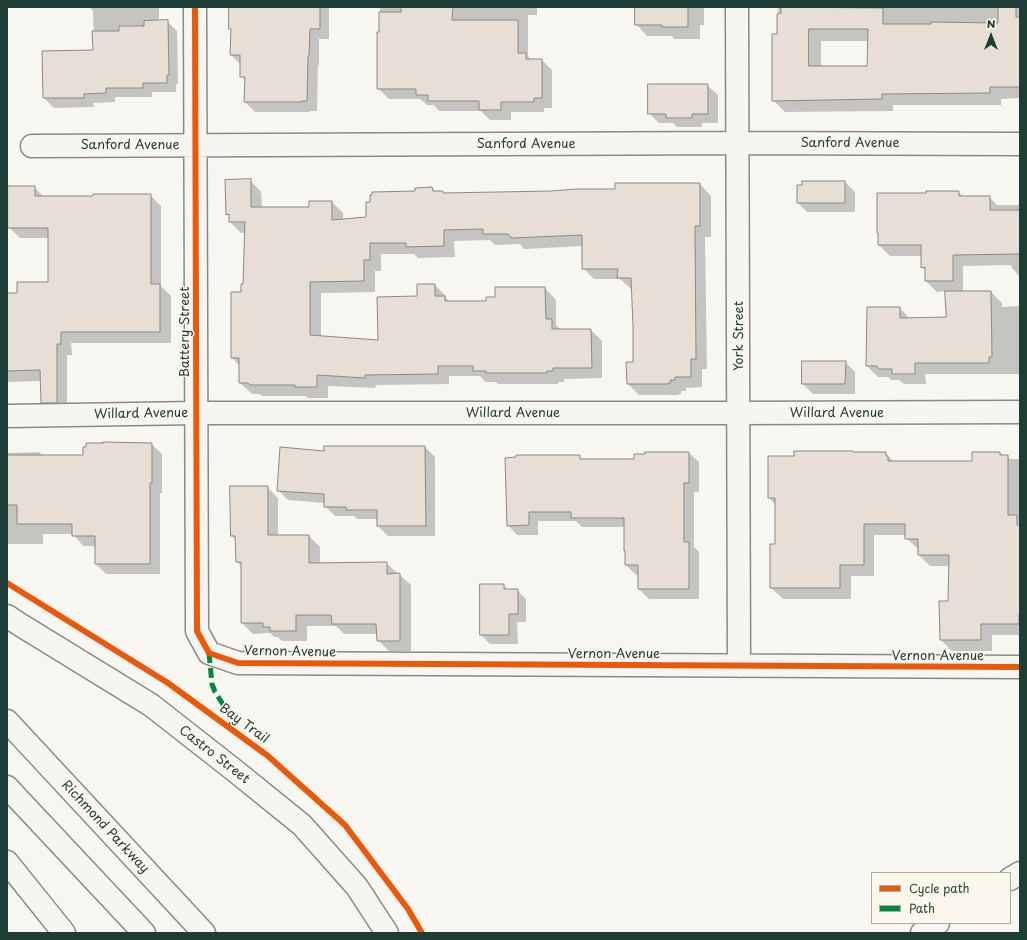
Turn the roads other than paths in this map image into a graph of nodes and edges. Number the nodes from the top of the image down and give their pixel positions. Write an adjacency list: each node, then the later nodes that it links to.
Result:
1 (195, 7): 5 (main road, Battery Street)
2 (738, 7): 3 (main road, York Street)
3 (738, 143): 4 (main road, Sanford Avenue); 5 (main road, Sanford Avenue); 9 (main road, York Street)
4 (1020, 144)
5 (195, 145): 6 (main road, Sanford Avenue); 8 (main road, Battery Street)
6 (32, 146)
7 (1020, 412): 9 (main road, Willard Avenue)
8 (196, 413): 9 (main road, Willard Avenue); 10 (main road, Willard Avenue); 12 (main road, Battery Street)
9 (739, 413): 13 (main road, York Street)
10 (7, 416)
11 (7, 616): 24 (main road, Castro Street)
12 (209, 653): 13 (main road, Vernon Avenue)
13 (739, 666): 14 (main road, Vernon Avenue)
14 (1020, 667)
15 (7, 721): 23 (main road, Richmond Parkway)
16 (7, 787): 22 (main road)
17 (7, 862): 21 (main road)
18 (1020, 873): 19 (main road)
19 (1011, 879)
20 (936, 924): 25 (main road)
21 (64, 933)
22 (144, 933)
23 (204, 933)
24 (387, 933)
25 (922, 933)

